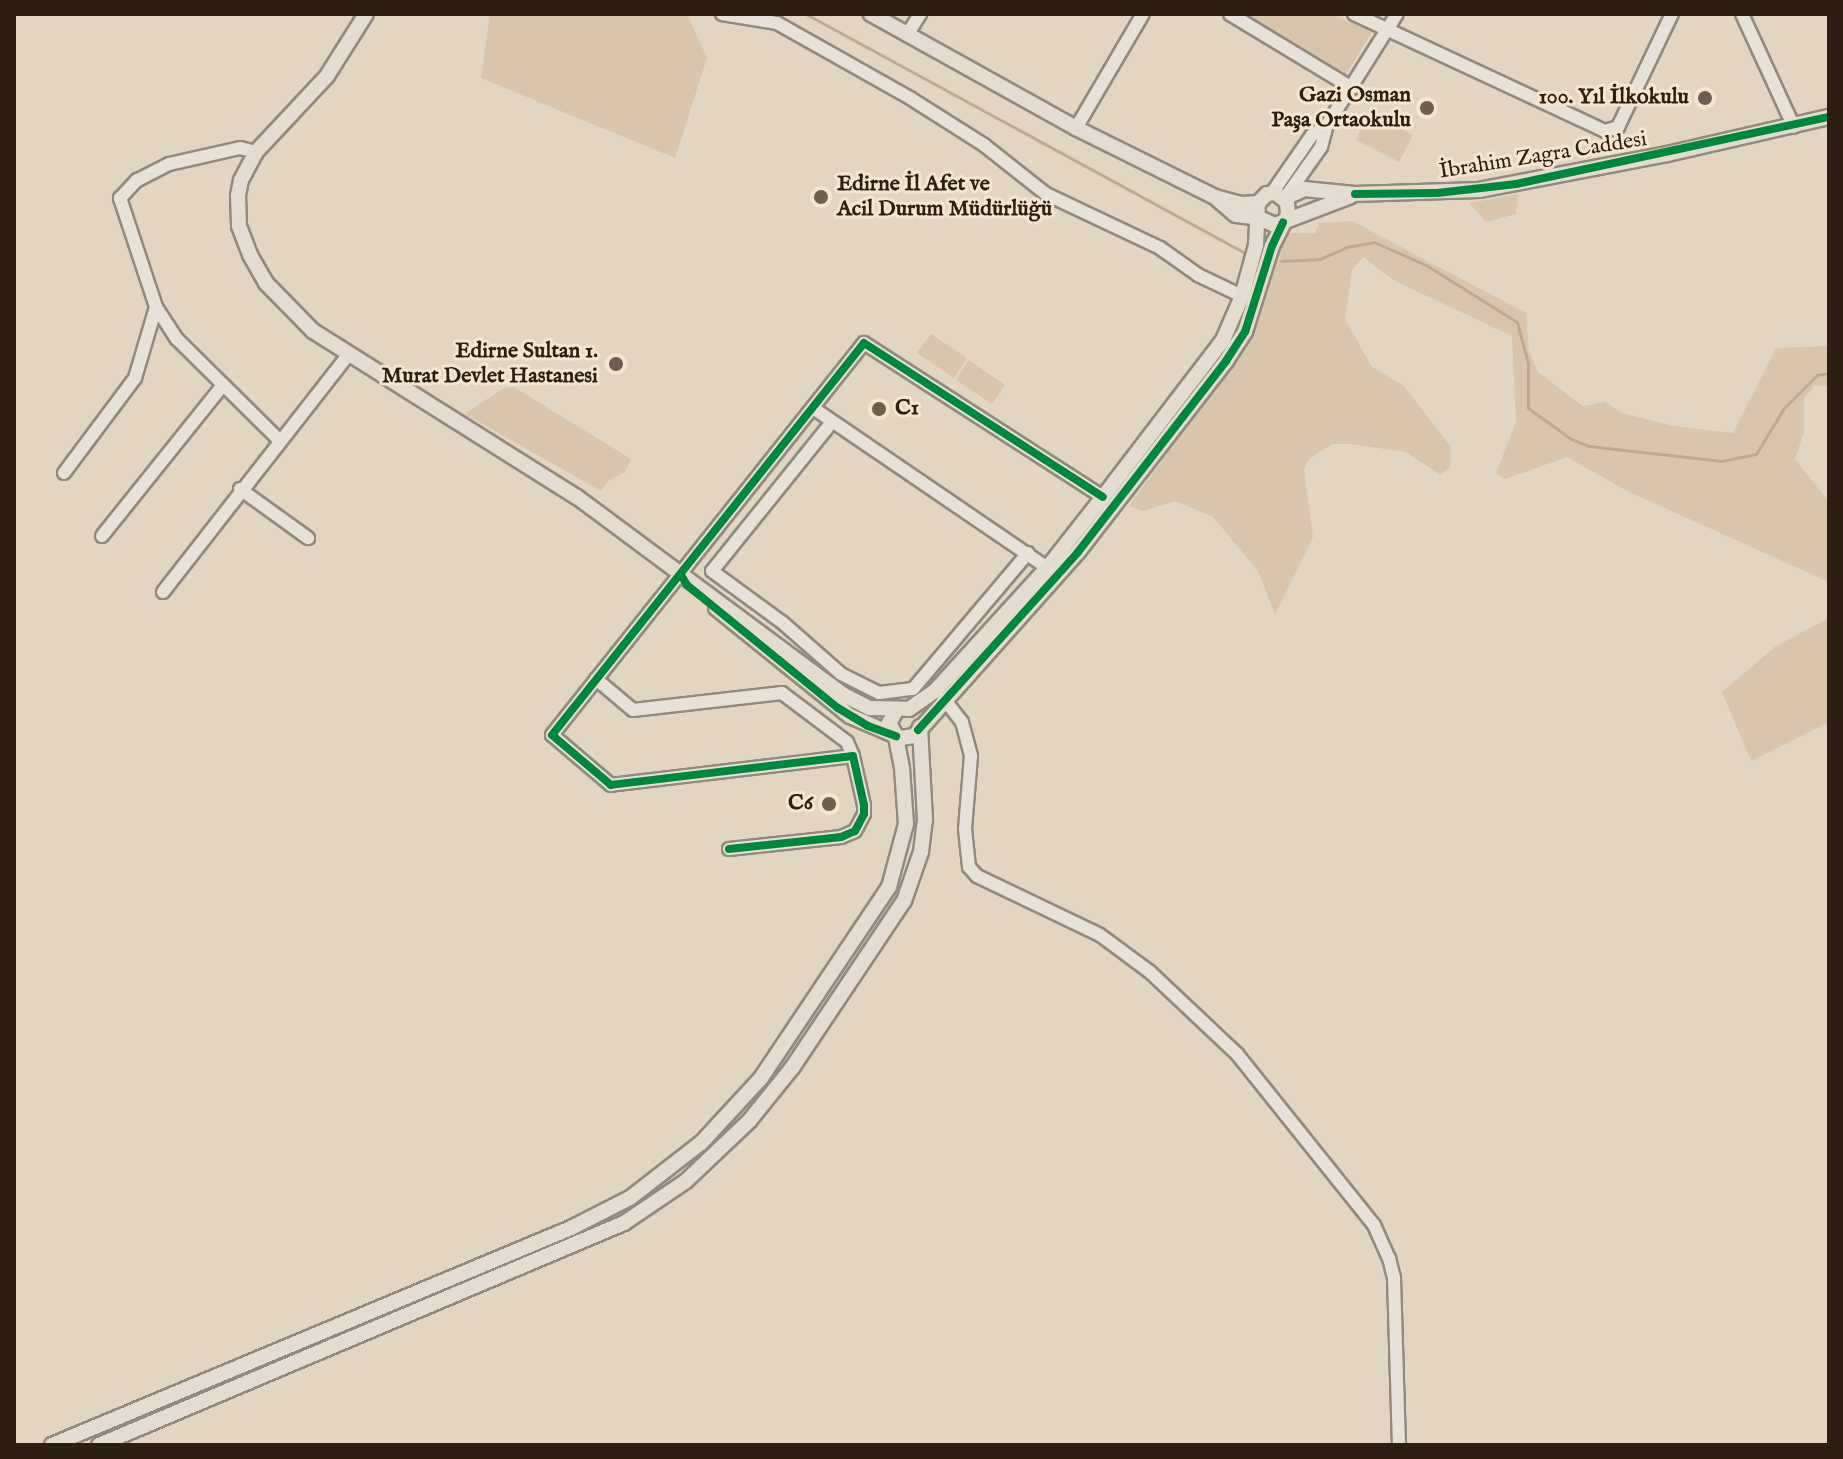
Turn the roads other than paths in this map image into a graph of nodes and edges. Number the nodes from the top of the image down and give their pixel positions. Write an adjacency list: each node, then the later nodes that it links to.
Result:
1 (366, 14): 17 (main road)
2 (722, 14): 22 (street)
3 (871, 14): 12 (main road)
4 (920, 14): 12 (street)
5 (1143, 14): 16 (street)
6 (1230, 14): 13 (street)
7 (1354, 14): 11 (street)
8 (1397, 14): 11 (street)
9 (1672, 14): 11 (street)
10 (1742, 14): 15 (street)
11 (1388, 31): 13 (street)
12 (907, 35): 16 (main road)
13 (1352, 88): 19 (street)
14 (1829, 117): 15 (main road, İbrahim Zagra Caddesi)
15 (1794, 127): 18 (main road, İbrahim Zagra Caddesi)
16 (1076, 128): 20 (main road)
17 (256, 152): 23 (street); 24 (main road)
18 (1355, 194): 19 (main road, İbrahim Zagra Caddesi); 21 (main road, İbrahim Zagra Caddesi)
19 (1278, 196): 20 (main road); 21 (main road)
20 (1259, 211): 21 (main road); 22 (main road)
21 (1283, 222): 35 (main road)
22 (1242, 296): 31 (main road)
23 (156, 307): 25 (street); 29 (street)
24 (348, 355): 28 (street); 36 (main road)
25 (222, 386): 28 (street); 32 (street)
26 (813, 408): 27 (street); 31 (street); 36 (street)
27 (832, 422): 34 (street); 34 (street)
28 (280, 441): 30 (street)
29 (64, 473)
30 (240, 489): 33 (street); 37 (street)
31 (1103, 497): 35 (main road)
32 (102, 536)
33 (308, 538)
34 (1028, 553): 35 (street)
35 (1053, 571): 41 (main road); 42 (main road)
36 (681, 575): 38 (main road); 39 (street); 42 (main road)
37 (163, 592)
38 (797, 674): 40 (street); 44 (main road)
39 (596, 679): 40 (street); 45 (street)
40 (782, 693): 45 (street)
41 (944, 699): 43 (main road); 49 (street)
42 (903, 710): 43 (main road); 44 (main road)
43 (918, 730): 44 (main road); 48 (main road)
44 (896, 736): 47 (main road)
45 (853, 756): 46 (street)
46 (729, 849)
47 (52, 1445)
48 (99, 1445)
49 (1399, 1445)

